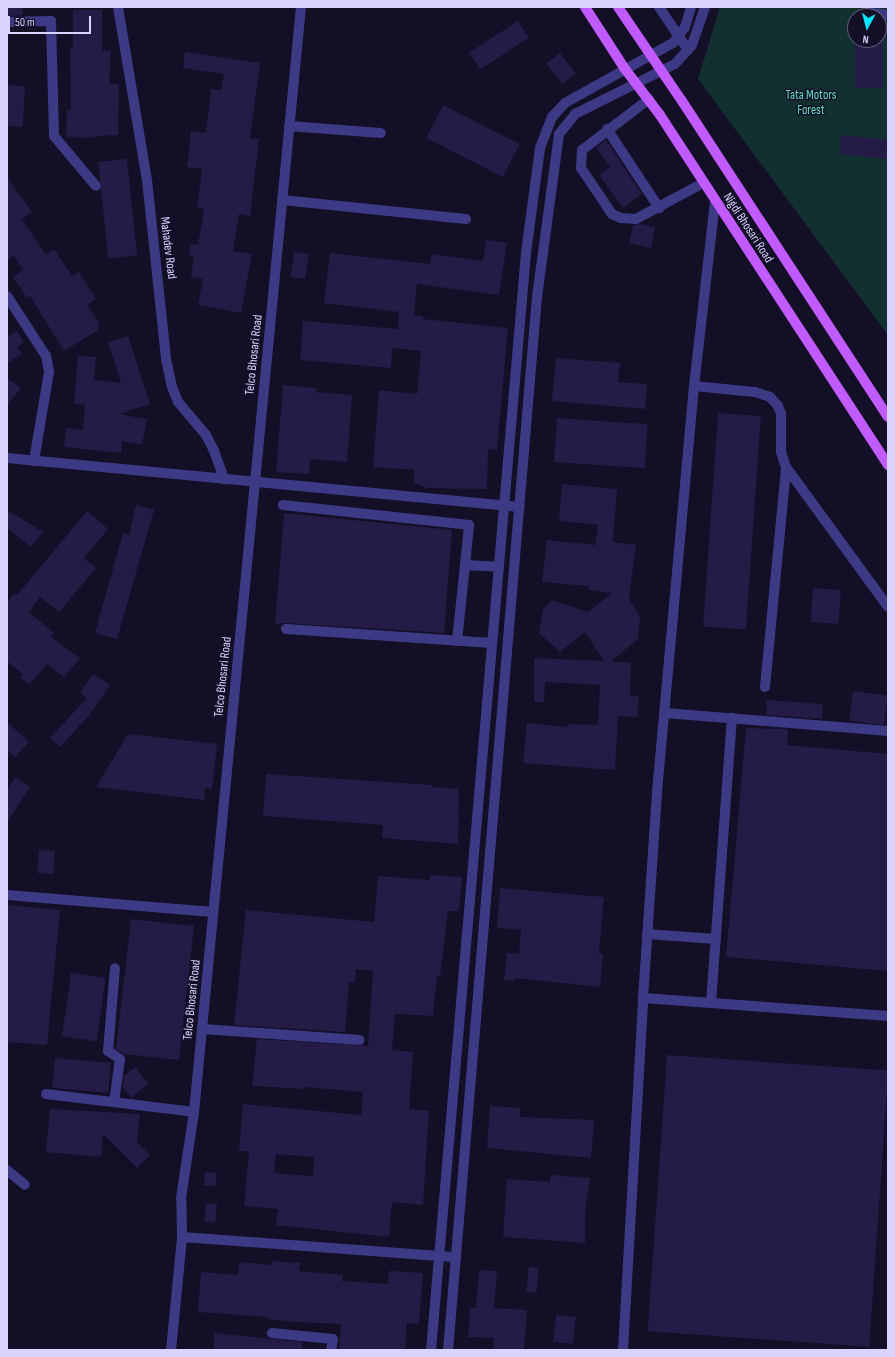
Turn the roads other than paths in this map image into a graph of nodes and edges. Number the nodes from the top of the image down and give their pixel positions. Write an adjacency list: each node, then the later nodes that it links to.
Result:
1 (118, 7): 32 (street, Mahadev Road)
2 (301, 7): 16 (street, Telco Bhosari Road)
3 (585, 7): 12 (main road, Nigdi Bhosari Road)
4 (618, 7): 11 (main road, Nigdi Bhosari Road)
5 (659, 7): 9 (street)
6 (691, 7): 9 (street)
7 (705, 7): 10 (street)
8 (7, 22): 20 (street)
9 (679, 36): 10 (street); 11 (street)
10 (688, 50): 13 (street)
11 (650, 56): 12 (street); 13 (main road, Nigdi Bhosari Road)
12 (625, 69): 14 (main road, Nigdi Bhosari Road); 35 (street)
13 (663, 72): 14 (street); 27 (main road, Nigdi Bhosari Road)
14 (638, 84): 15 (main road, Nigdi Bhosari Road); 36 (street)
15 (649, 99): 17 (street); 19 (main road, Nigdi Bhosari Road)
16 (289, 126): 18 (street); 21 (street, Telco Bhosari Road)
17 (607, 129): 23 (street); 23 (street)
18 (381, 133)
19 (703, 183): 22 (main road, Nigdi Bhosari Road); 23 (street)
20 (96, 186)
21 (282, 200): 24 (street); 33 (street, Telco Bhosari Road)
22 (715, 202): 26 (street); 30 (main road, Nigdi Bhosari Road)
23 (659, 208)
24 (466, 219)
25 (7, 296): 29 (street)
26 (694, 386): 31 (street); 44 (street)
27 (888, 417)
28 (7, 458): 29 (street)
29 (34, 461): 32 (street)
30 (888, 465)
31 (786, 467): 39 (street); 43 (street)
32 (224, 479): 33 (street)
33 (255, 482): 35 (street); 48 (street, Telco Bhosari Road)
34 (283, 505): 37 (street)
35 (504, 505): 36 (street); 38 (street)
36 (520, 507): 64 (street)
37 (465, 565): 38 (street); 41 (street)
38 (499, 567): 42 (street)
39 (888, 607)
40 (286, 629): 41 (street)
41 (457, 641): 42 (street)
42 (492, 643): 63 (street)
43 (765, 687)
44 (665, 713): 45 (street); 49 (street)
45 (732, 718): 46 (street); 50 (street)
46 (888, 731)
47 (7, 895): 48 (street)
48 (213, 912): 55 (street, Telco Bhosari Road)
49 (647, 934): 50 (street); 52 (street)
50 (716, 939): 53 (street)
51 (115, 968): 58 (street)
52 (643, 998): 53 (street); 70 (street)
53 (711, 1002): 54 (street)
54 (888, 1016)
55 (202, 1030): 56 (street); 59 (street, Telco Bhosari Road)
56 (360, 1040)
57 (46, 1094): 58 (street)
58 (114, 1102): 59 (street)
59 (194, 1112): 62 (street, Telco Bhosari Road)
60 (7, 1170): 61 (street)
61 (25, 1185)
62 (182, 1237): 63 (street); 66 (street, Telco Bhosari Road)
63 (440, 1256): 64 (street); 68 (street)
64 (456, 1257): 69 (street)
65 (272, 1333): 67 (street)
66 (171, 1350)
67 (331, 1350)
68 (431, 1350)
69 (448, 1350)
70 (623, 1350)

